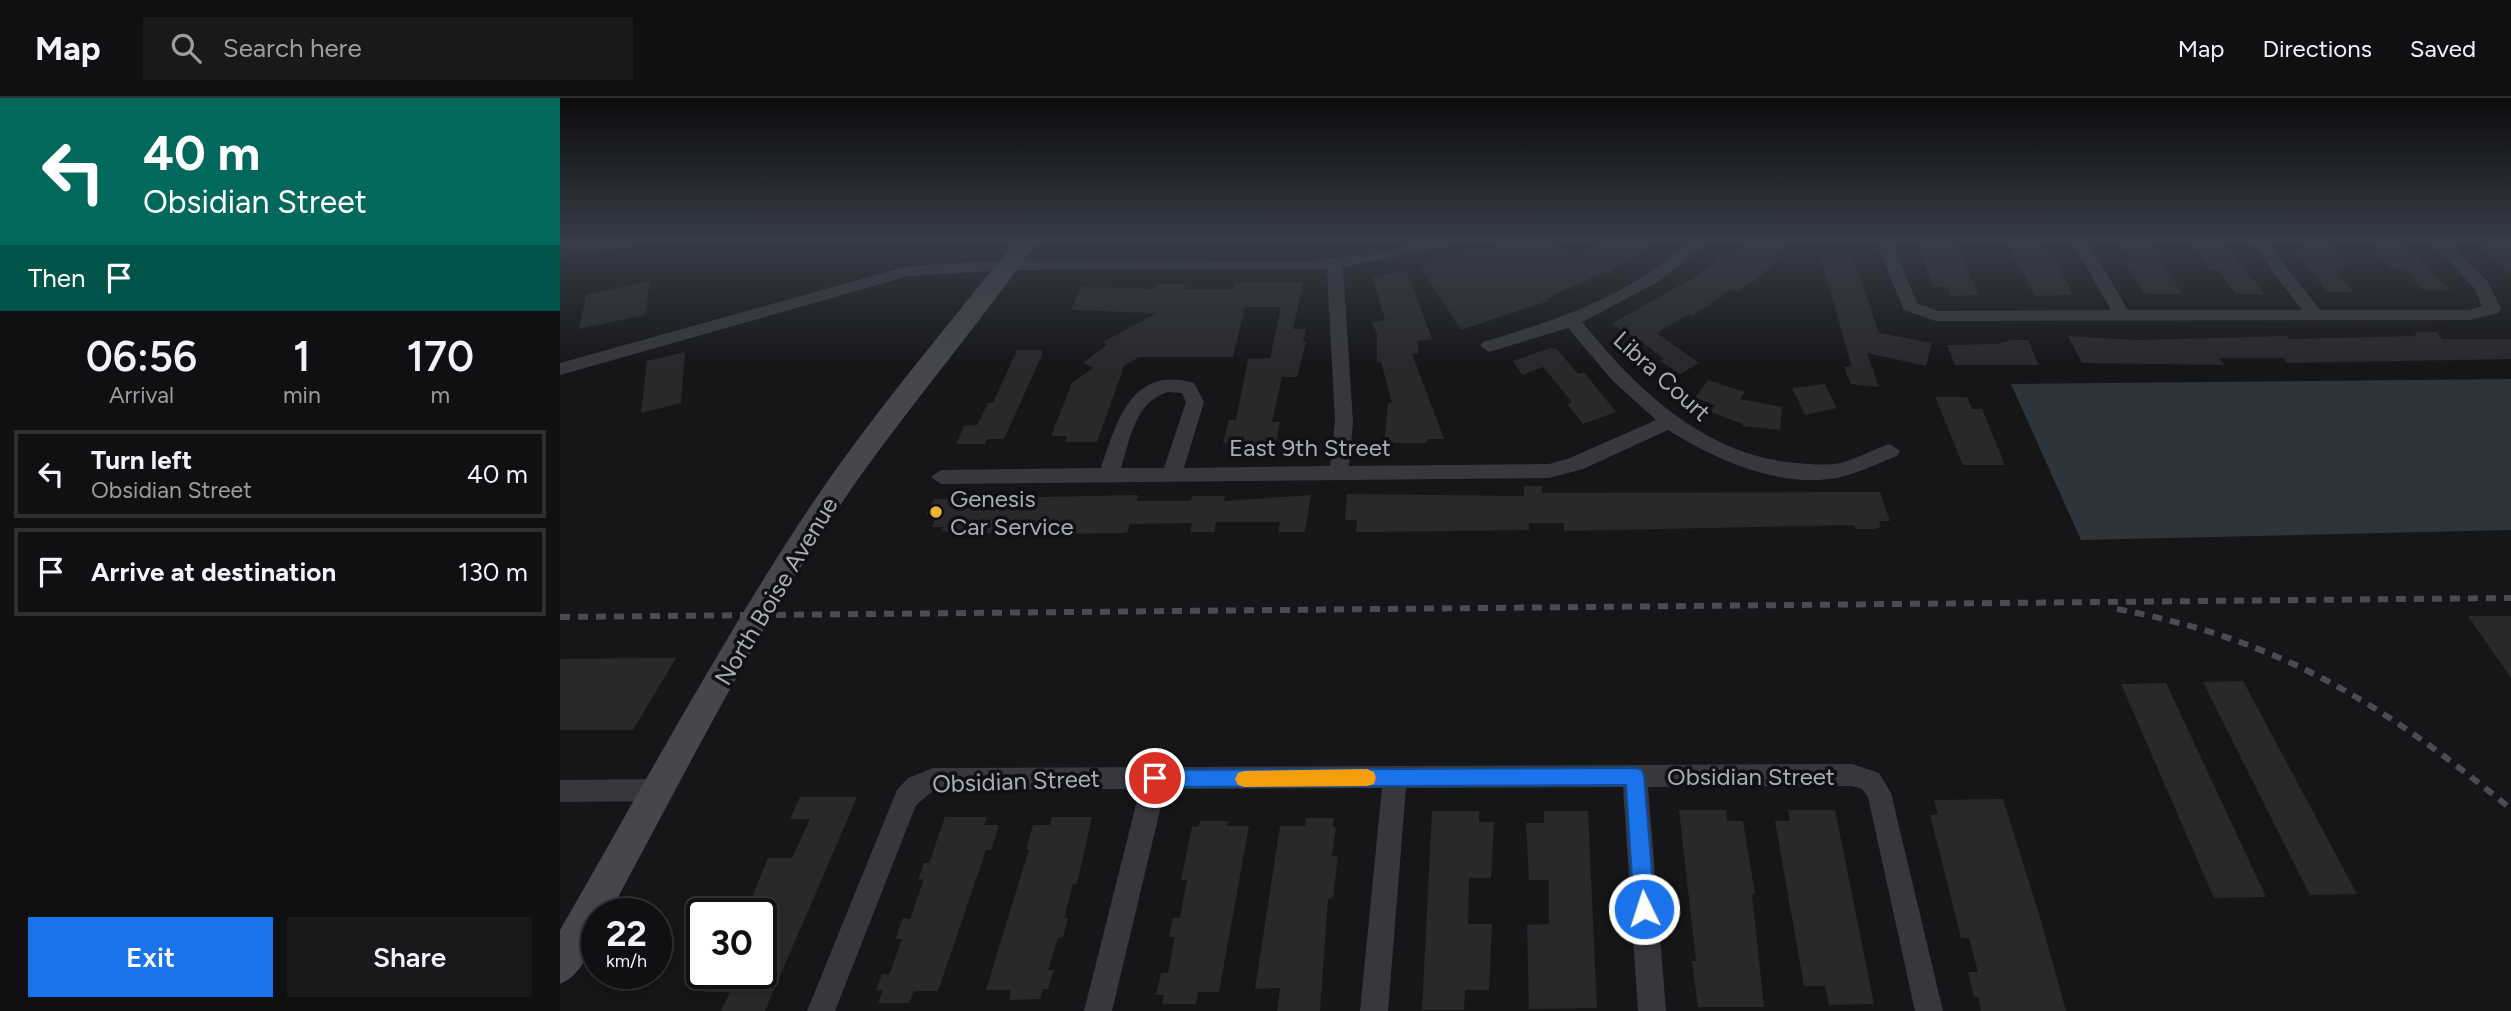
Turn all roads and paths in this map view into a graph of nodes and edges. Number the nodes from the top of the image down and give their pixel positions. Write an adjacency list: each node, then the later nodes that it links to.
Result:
1 (862, 283): 13 (street)
2 (995, 283): 23 (street, North Boise Avenue)
3 (1336, 283): 16 (street)
4 (1644, 283): 11 (street)
5 (1898, 283): 10 (street)
6 (2104, 283): 10 (street)
7 (2290, 283): 9 (street)
8 (2479, 283): 9 (street)
9 (2315, 315): 10 (street)
10 (2123, 316)
11 (1573, 321): 12 (street); 14 (street, Libra Court)
12 (1489, 346)
13 (560, 369)
14 (1668, 422): 15 (street, Libra Court); 16 (street, East 9th Street)
15 (1890, 451)
16 (1339, 473): 17 (street, East 9th Street)
17 (1172, 474): 18 (street, East 9th Street); 18 (street)
18 (1109, 475): 19 (street, East 9th Street)
19 (941, 477)
20 (1635, 776): 21 (street, Obsidian Street); 29 (street); 30 (street, Obsidian Street)
21 (1395, 777): 22 (street, Obsidian Street); 28 (street)
22 (1155, 778): 26 (street, Obsidian Street); 27 (street)
23 (659, 790): 24 (street); 25 (street, North Boise Avenue)
24 (560, 791)
25 (560, 966)
26 (821, 1011)
27 (1098, 1011)
28 (1374, 1011)
29 (1652, 1011)
30 (1929, 1011)

